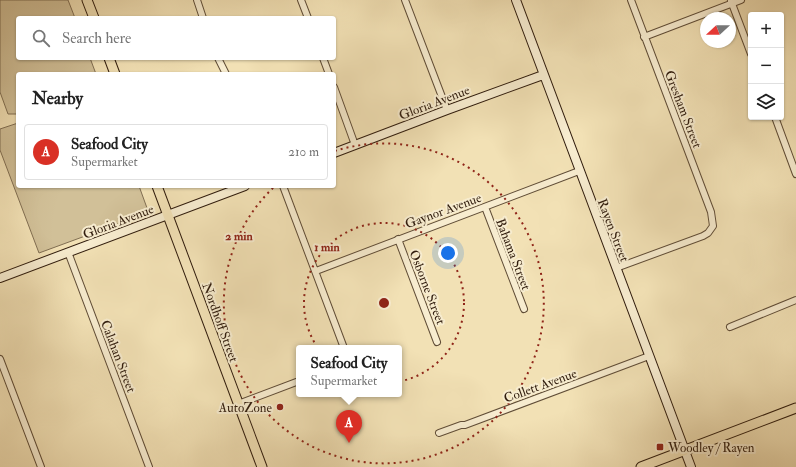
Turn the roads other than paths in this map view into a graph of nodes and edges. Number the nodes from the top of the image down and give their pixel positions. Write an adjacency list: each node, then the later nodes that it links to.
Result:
1 (87, 0): 9 (main road)
2 (197, 0): 10 (street)
3 (301, 0): 11 (street)
4 (405, 0): 22 (street)
5 (516, 0): 20 (street, Rayen Street)
6 (631, 0): 12 (street, Gresham Street)
7 (741, 0): 8 (street)
8 (731, 2): 12 (street); 13 (street)
9 (93, 16)
10 (203, 16)
11 (307, 16)
12 (644, 37): 35 (street, Gresham Street)
13 (749, 48)
14 (110, 60): 17 (main road)
15 (219, 60): 18 (street)
16 (324, 60): 19 (street)
17 (114, 72)
18 (225, 72)
19 (328, 72)
20 (543, 75): 22 (street, Gloria Avenue); 26 (street, Rayen Street)
21 (336, 93): 24 (street)
22 (447, 110): 24 (street, Gloria Avenue)
23 (776, 120): 27 (street)
24 (355, 145): 25 (street, Gloria Avenue)
25 (336, 152)
26 (579, 171): 31 (street, Gaynor Avenue); 35 (street, Rayen Street)
27 (796, 174)
28 (158, 188): 32 (main road, Nordhoff Street)
29 (240, 188): 32 (street, Gloria Avenue)
30 (284, 188): 36 (street)
31 (485, 207): 33 (street, Gaynor Avenue); 39 (street, Bahama Street)
32 (168, 215): 34 (street, Gloria Avenue); 46 (main road, Nordhoff Street)
33 (398, 239): 36 (street, Gaynor Avenue); 41 (street, Osborne Street)
34 (68, 252): 37 (street, Gloria Avenue); 51 (street, Calahan Street)
35 (616, 268): 43 (street, Rayen Street)
36 (316, 271): 42 (street)
37 (0, 278)
38 (796, 300): 40 (street)
39 (524, 309)
40 (730, 327)
41 (437, 342)
42 (343, 345)
43 (649, 356): 48 (street, Collett Avenue); 49 (street, Rayen Street)
44 (0, 359): 50 (street)
45 (296, 382): 46 (street)
46 (238, 404): 52 (main road, Nordhoff Street)
47 (796, 408): 49 (main road)
48 (439, 433)
49 (685, 450): 53 (main road); 54 (street, Rayen Street)
50 (40, 467)
51 (149, 467)
52 (262, 467)
53 (641, 467)
54 (691, 467)

